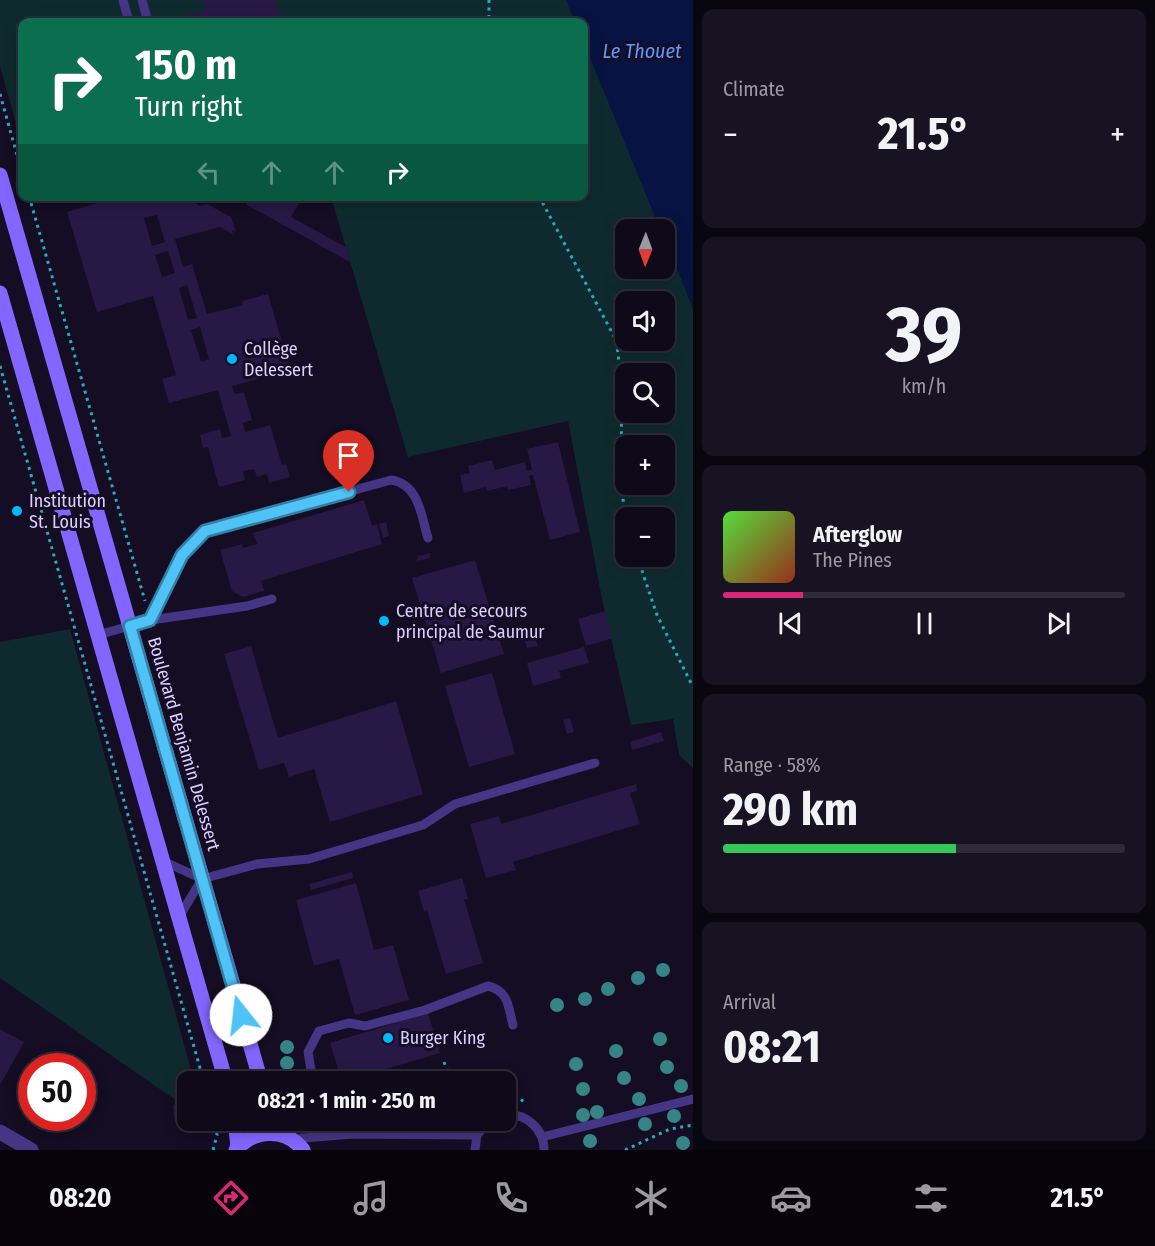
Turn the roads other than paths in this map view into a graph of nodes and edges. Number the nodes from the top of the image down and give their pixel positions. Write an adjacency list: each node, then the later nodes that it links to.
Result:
1 (123, 0): 3 (lane)
2 (142, 0): 4 (lane)
3 (128, 18)
4 (147, 18)
5 (0, 175): 10 (main road, Boulevard Benjamin Delessert)
6 (0, 293): 11 (main road)
7 (428, 538): 9 (lane)
8 (272, 599): 9 (lane)
9 (150, 620): 10 (lane)
10 (130, 626): 11 (lane); 14 (main road, Boulevard Benjamin Delessert)
11 (98, 635): 13 (main road)
12 (595, 763): 14 (lane)
13 (163, 861): 14 (lane); 15 (main road)
14 (202, 879): 15 (lane); 18 (main road, Boulevard Benjamin Delessert)
15 (179, 917): 17 (main road)
16 (513, 1025): 19 (lane)
17 (223, 1071)
18 (258, 1071)
19 (312, 1071)
20 (693, 1099): 27 (lane)
21 (516, 1116): 27 (lane)
22 (236, 1131): 29 (main road)
23 (283, 1131): 28 (main road)
24 (480, 1131): 26 (lane)
25 (0, 1132): 30 (street)
26 (477, 1135): 28 (lane); 32 (lane)
27 (542, 1137): 33 (lane)
28 (288, 1138): 29 (main road); 31 (main road)
29 (237, 1149)
30 (31, 1150)
31 (303, 1150)
32 (475, 1150)
33 (544, 1150)

